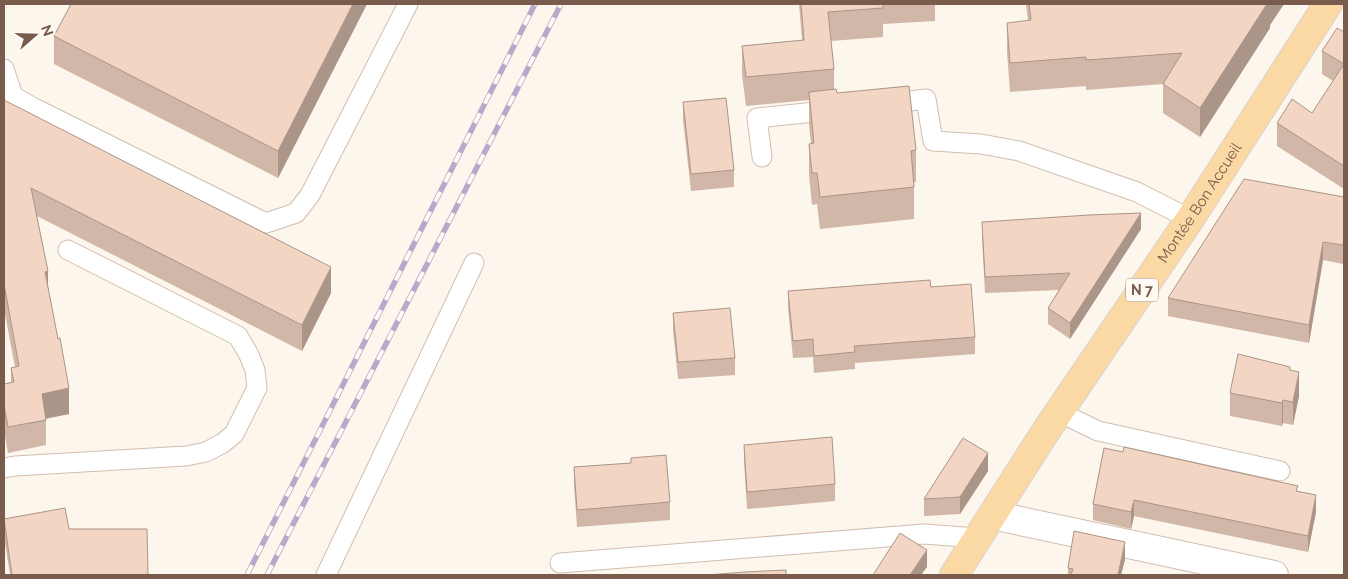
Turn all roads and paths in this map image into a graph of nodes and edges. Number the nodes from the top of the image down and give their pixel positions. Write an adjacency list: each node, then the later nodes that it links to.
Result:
1 (408, 4): 3 (lane)
2 (1328, 4): 7 (main road, Montée Bon Accueil / N 7)
3 (4, 69)
4 (870, 106): 7 (lane)
5 (851, 108): 6 (lane)
6 (762, 157)
7 (1190, 219): 10 (main road, Montée Bon Accueil / N 7)
8 (68, 250): 11 (lane)
9 (474, 263): 16 (lane)
10 (1059, 412): 12 (lane); 13 (main road, Montée Bon Accueil / N 7)
11 (4, 468)
12 (1280, 471)
13 (992, 515): 14 (main road, Montée Bon Accueil / N 7); 18 (street)
14 (977, 538): 15 (lane); 17 (main road, Montée Bon Accueil / N 7)
15 (560, 563)
16 (326, 575)
17 (954, 575)
18 (1274, 575)

